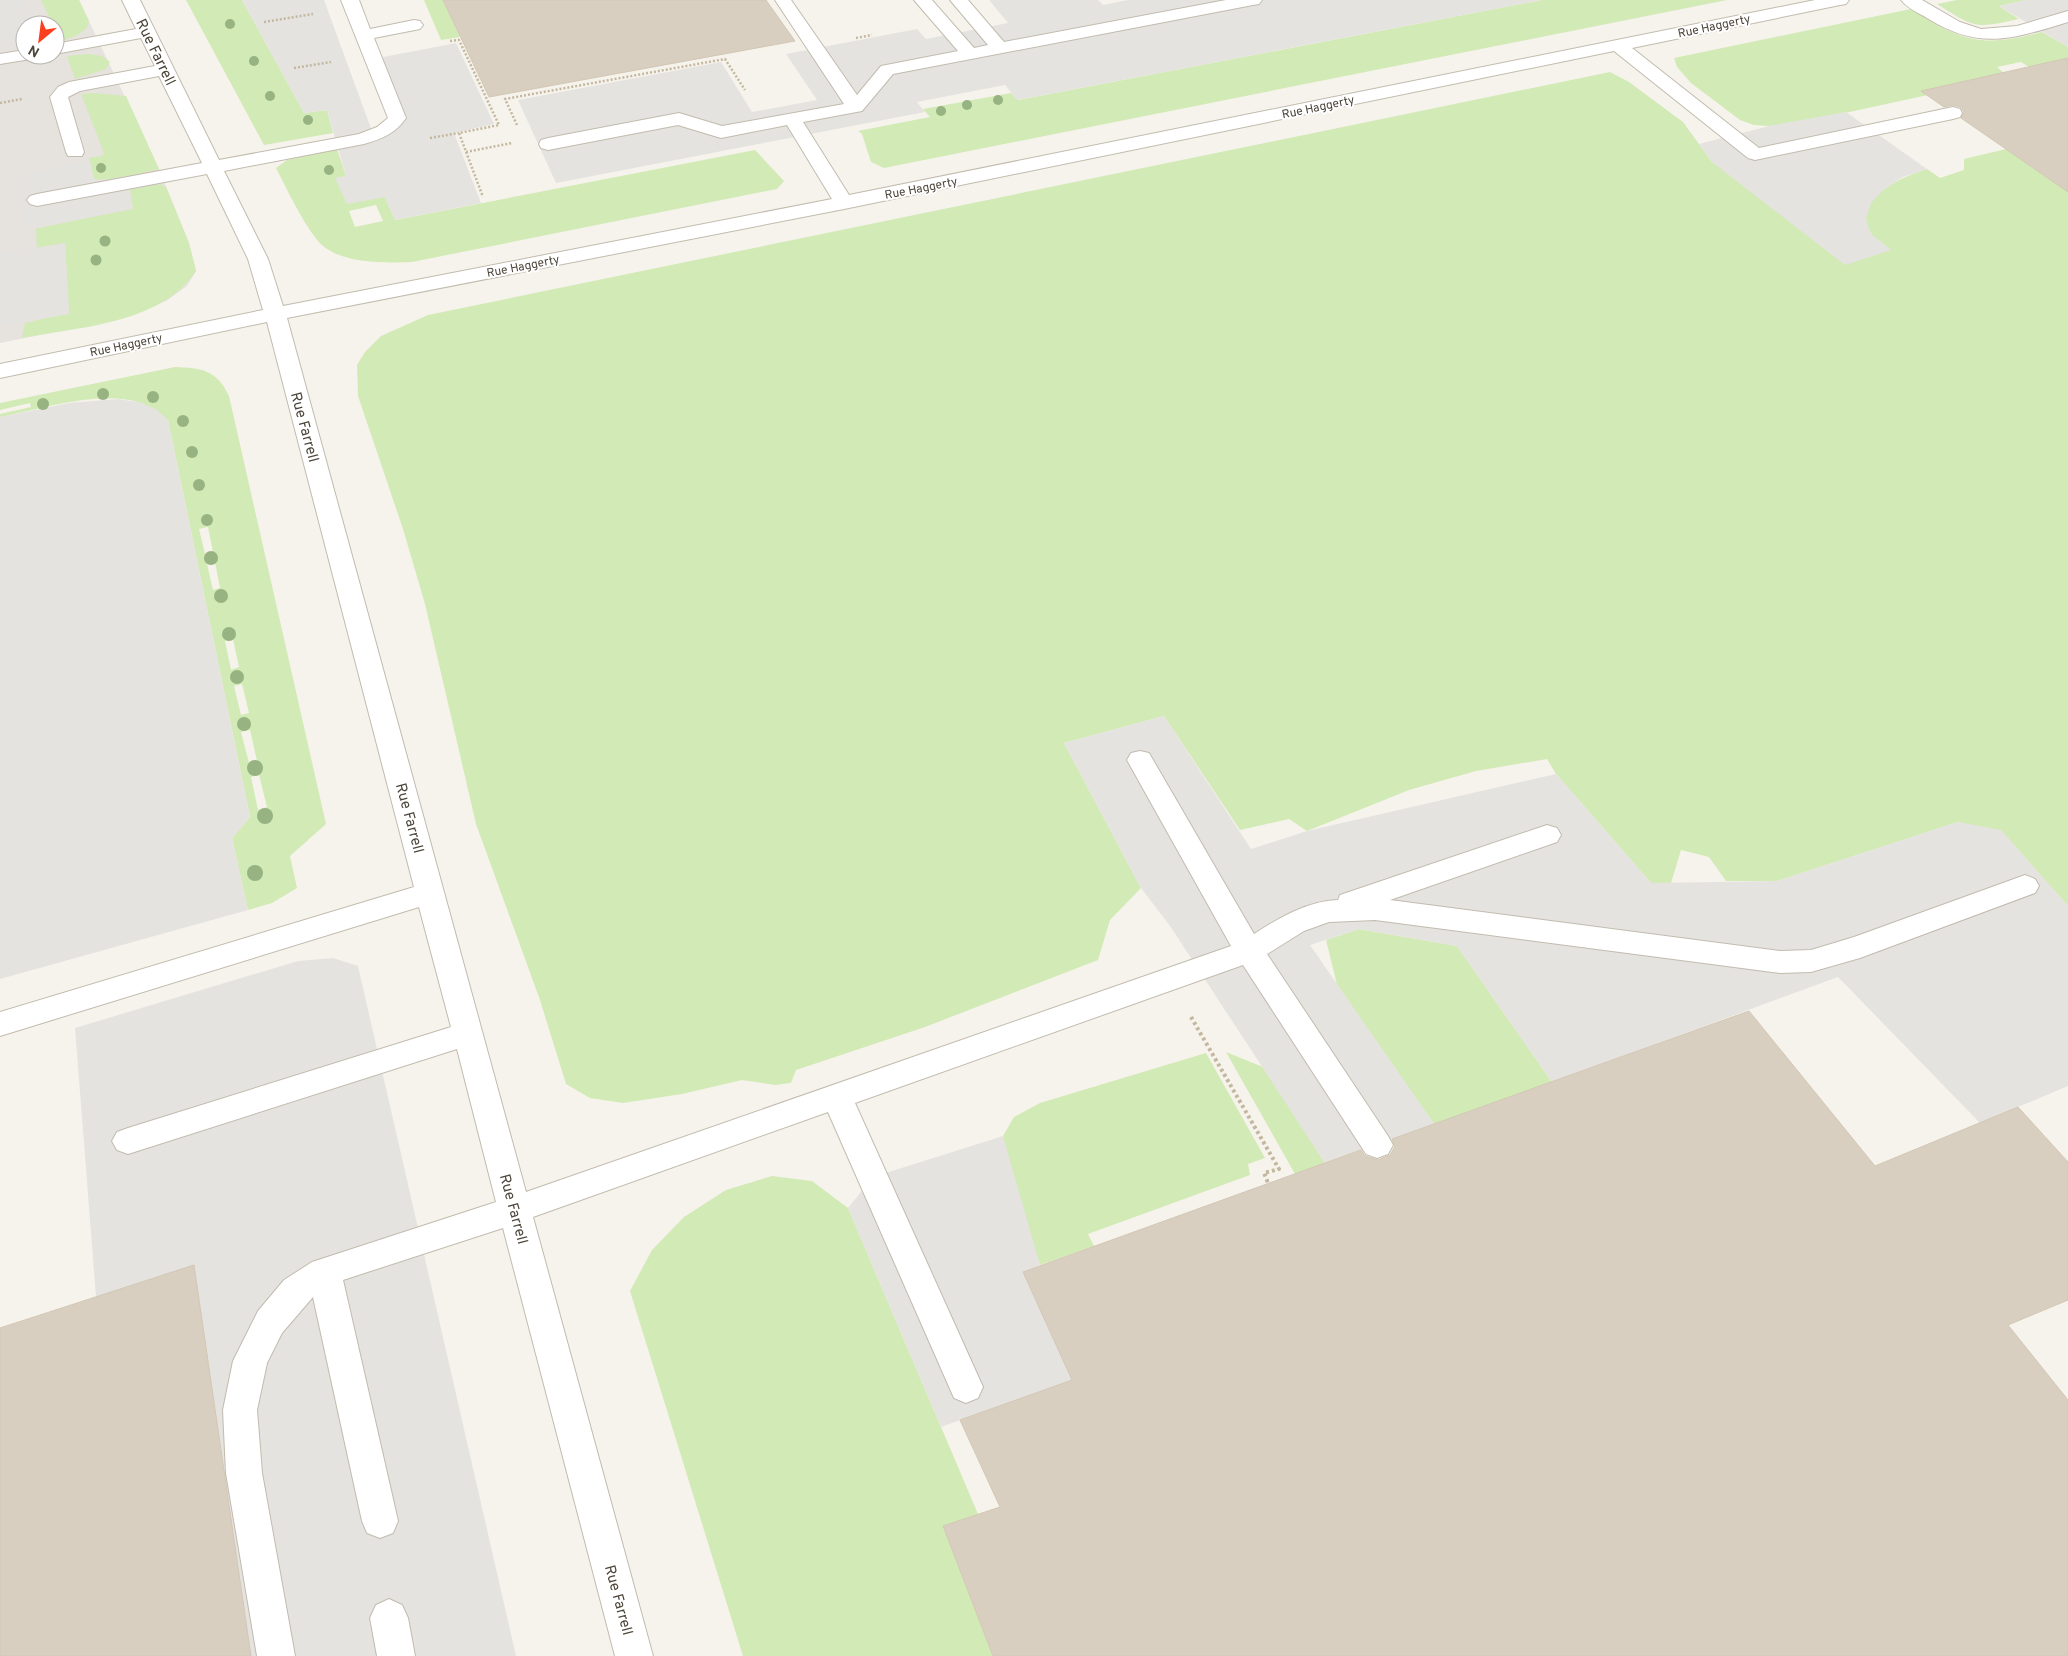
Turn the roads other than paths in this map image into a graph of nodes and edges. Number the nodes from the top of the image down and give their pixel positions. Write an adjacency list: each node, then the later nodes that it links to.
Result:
1 (131, 0): 11 (street, Rue Farrell)
2 (350, 0): 12 (street)
3 (923, 0): 16 (street)
4 (959, 0): 15 (street)
5 (1253, 0): 15 (street)
6 (1840, 0): 13 (street, Rue Haggerty)
7 (1910, 0): 9 (street)
8 (783, 1): 20 (street)
9 (2068, 16)
10 (414, 24): 12 (street)
11 (147, 32): 14 (street); 19 (street, Rue Farrell)
12 (364, 35): 25 (street)
13 (1618, 45): 21 (street); 27 (street, Rue Haggerty)
14 (65, 47)
15 (1000, 48): 16 (street)
16 (970, 54): 20 (street)
17 (15, 56): 18 (street)
18 (0, 59)
19 (165, 70): 24 (street); 25 (street, Rue Farrell)
20 (856, 108): 22 (street)
21 (1954, 113)
22 (792, 119): 23 (street); 27 (street)
23 (548, 144)
24 (75, 152)
25 (213, 168): 26 (street); 28 (street, Rue Farrell)
26 (36, 200)
27 (844, 203): 28 (street, Rue Haggerty)
28 (275, 314): 29 (street, Rue Haggerty); 33 (street, Rue Farrell)
29 (0, 371)
30 (1140, 760): 35 (street)
31 (1547, 835): 34 (street)
32 (2025, 886): 34 (street)
33 (430, 893): 36 (street); 37 (street, Rue Farrell)
34 (1328, 911): 35 (street)
35 (1249, 950): 38 (street); 40 (street)
36 (0, 1024)
37 (467, 1034): 39 (street); 41 (street, Rue Farrell)
38 (836, 1096): 41 (street); 43 (street)
39 (128, 1141)
40 (1377, 1145)
41 (514, 1210): 42 (street); 48 (street, Rue Farrell)
42 (324, 1272): 44 (street); 46 (street)
43 (966, 1387)
44 (380, 1521)
45 (389, 1618): 47 (street)
46 (276, 1656)
47 (396, 1656)
48 (634, 1656)

